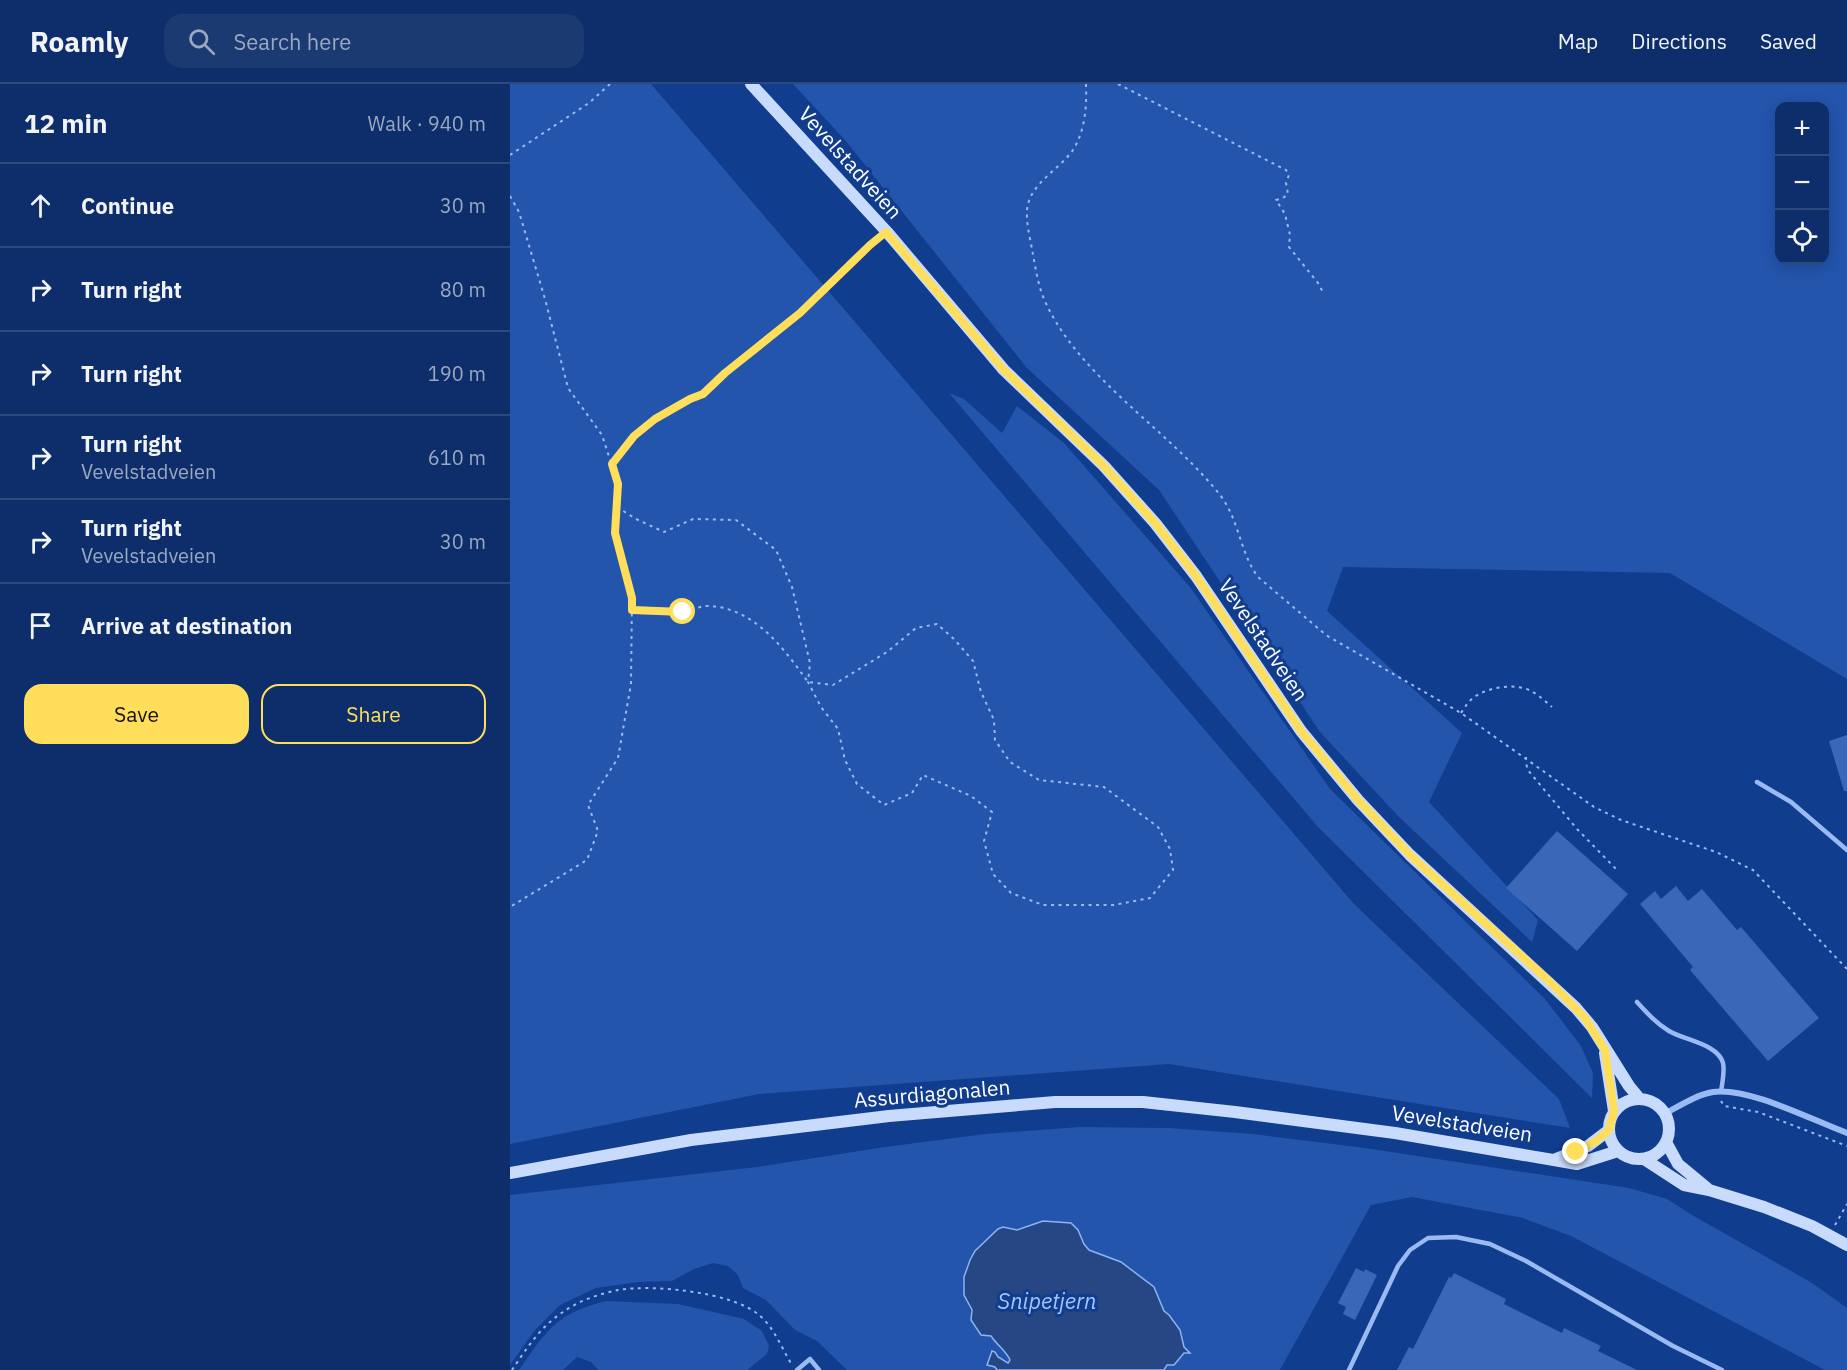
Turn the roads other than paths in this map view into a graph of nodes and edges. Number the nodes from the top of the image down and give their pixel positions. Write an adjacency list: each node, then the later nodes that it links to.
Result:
1 (751, 84): 5 (main road, Vevelstadveien)
2 (1757, 782): 3 (lane)
3 (1847, 850)
4 (1637, 1002): 6 (lane)
5 (1605, 1050): 7 (main road, Vevelstadveien); 8 (main road, Vevelstadveien)
6 (1722, 1092): 9 (street); 12 (street)
7 (1639, 1098): 8 (main road); 9 (main road, Vevelstadveien)
8 (1614, 1111): 11 (main road, Vevelstadveien)
9 (1666, 1113): 13 (main road)
10 (1360, 1128): 15 (main road, Vevelstadveien); 17 (main road, Assurdiagonalen)
11 (1609, 1130): 14 (main road); 15 (main road, Vevelstadveien)
12 (1847, 1133)
13 (1666, 1142): 16 (main road); 18 (main road)
14 (1618, 1151): 15 (main road, Vevelstadveien); 16 (main road)
15 (1556, 1159)
16 (1644, 1159): 18 (main road)
17 (510, 1173)
18 (1709, 1190): 19 (main road)
19 (1847, 1245)
20 (796, 1370): 21 (lane)
21 (819, 1370)
22 (1349, 1370): 23 (lane)
23 (1722, 1370)

